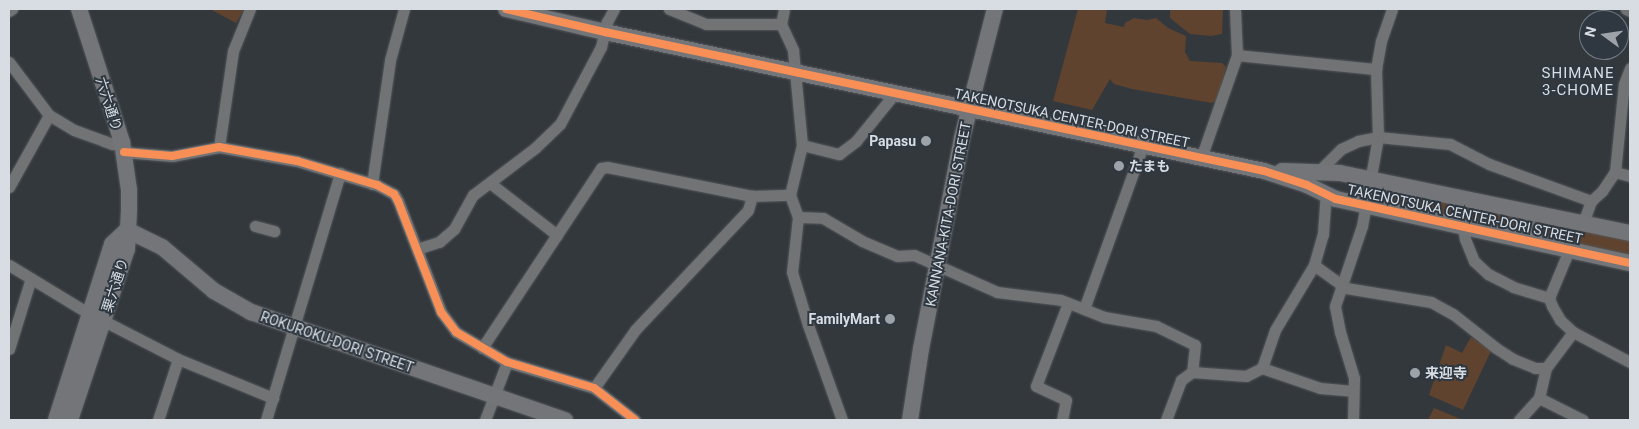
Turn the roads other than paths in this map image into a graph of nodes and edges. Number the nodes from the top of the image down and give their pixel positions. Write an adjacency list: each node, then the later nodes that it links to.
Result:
1 (12, 9): 13 (street)
2 (79, 9): 28 (street, 六六通り)
3 (250, 9): 29 (street)
4 (404, 9): 39 (street)
5 (506, 9): 16 (street, TAKENOTSUKA CENTER-DORI STREET)
6 (614, 9): 16 (street)
7 (669, 9): 15 (street)
8 (784, 9): 15 (street)
9 (995, 9): 23 (street, KANNANA-KITA-DORI STREET)
10 (1236, 9): 17 (street)
11 (1392, 9): 19 (street)
12 (1626, 9): 14 (street)
13 (9, 11)
14 (1630, 11)
15 (781, 24): 21 (street)
16 (605, 32): 21 (street, TAKENOTSUKA CENTER-DORI STREET); 38 (street)
17 (1237, 56): 19 (street); 30 (street)
18 (9, 62): 24 (street)
19 (1376, 68): 25 (street)
20 (1630, 68): 33 (street)
21 (795, 72): 22 (street, TAKENOTSUKA CENTER-DORI STREET); 26 (street)
22 (895, 93): 23 (street, TAKENOTSUKA CENTER-DORI STREET); 26 (street)
23 (968, 110): 27 (street, TAKENOTSUKA CENTER-DORI STREET); 61 (street, KANNANA-KITA-DORI STREET)
24 (49, 115): 28 (street); 34 (street)
25 (1378, 137): 32 (street); 37 (street); 44 (street)
26 (802, 145): 41 (street)
27 (1143, 145): 30 (street, TAKENOTSUKA CENTER-DORI STREET); 66 (street)
28 (123, 147): 29 (street); 51 (street, 六六通り)
29 (219, 147): 35 (street)
30 (1201, 158): 31 (street, TAKENOTSUKA CENTER-DORI STREET)
31 (1265, 171): 32 (street, TAKENOTSUKA CENTER-DORI STREET); 42 (street, TAKENOTSUKA CENTER-DORI STREET)
32 (1318, 172): 37 (street, TAKENOTSUKA CENTER-DORI STREET)
33 (1615, 172): 36 (street); 44 (street)
34 (12, 173): 40 (street)
35 (340, 173): 39 (street); 69 (street)
36 (1630, 176)
37 (1370, 179): 45 (street); 46 (street, TAKENOTSUKA CENTER-DORI STREET)
38 (490, 183): 54 (street); 56 (street)
39 (372, 184): 56 (street)
40 (9, 187)
41 (790, 194): 43 (street); 47 (street)
42 (1326, 195): 45 (street, TAKENOTSUKA CENTER-DORI STREET); 60 (street)
43 (752, 196): 54 (street); 79 (street)
44 (1591, 200): 48 (street)
45 (1366, 206): 50 (street, TAKENOTSUKA CENTER-DORI STREET); 63 (street)
46 (1533, 213): 48 (street, TAKENOTSUKA CENTER-DORI STREET); 55 (street)
47 (798, 217): 61 (street); 91 (street)
48 (1583, 223): 53 (street, TAKENOTSUKA CENTER-DORI STREET)
49 (255, 226): 52 (street)
50 (1463, 227): 55 (street, TAKENOTSUKA CENTER-DORI STREET); 64 (street)
51 (127, 230): 67 (street, 栗六通り); 68 (street, 栗六通り); 69 (street, ROKUROKU-DORI STREET)
52 (274, 232)
53 (1630, 233)
54 (556, 235): 71 (street)
55 (1531, 242): 57 (street, TAKENOTSUKA CENTER-DORI STREET)
56 (417, 249): 71 (street)
57 (1569, 250): 58 (street, TAKENOTSUKA CENTER-DORI STREET); 64 (street)
58 (1630, 263)
59 (9, 264): 62 (street)
60 (1314, 264): 63 (street); 76 (street)
61 (937, 266): 65 (street); 92 (street, KANNANA-KITA-DORI STREET)
62 (31, 278): 67 (street); 72 (street)
63 (1340, 285): 77 (street); 80 (street)
64 (1549, 298): 70 (street)
65 (1068, 303): 66 (street); 93 (street)
66 (1084, 309): 78 (street)
67 (88, 313): 84 (street, 栗六通り)
68 (104, 321): 73 (street); 85 (street, 栗六通り)
69 (294, 327): 81 (street, ROKUROKU-DORI STREET); 82 (street)
70 (1572, 332): 75 (street); 77 (street)
71 (482, 348): 74 (street)
72 (9, 349)
73 (178, 359): 82 (street); 86 (street)
74 (507, 362): 79 (street); 81 (street)
75 (1630, 362)
76 (1262, 368): 78 (street); 80 (street)
77 (1546, 368): 83 (street)
78 (1192, 372): 94 (street)
79 (594, 388): 90 (street)
80 (1353, 392): 95 (street)
81 (495, 396): 88 (street); 89 (street, ROKUROKU-DORI STREET)
82 (273, 398): 87 (street)
83 (1539, 398): 96 (street); 97 (street)
84 (56, 420)
85 (70, 420)
86 (158, 420)
87 (266, 420)
88 (485, 420)
89 (565, 420)
90 (635, 420)
91 (842, 420)
92 (910, 420)
93 (1062, 420)
94 (1166, 420)
95 (1353, 420)
96 (1519, 420)
97 (1583, 420)

